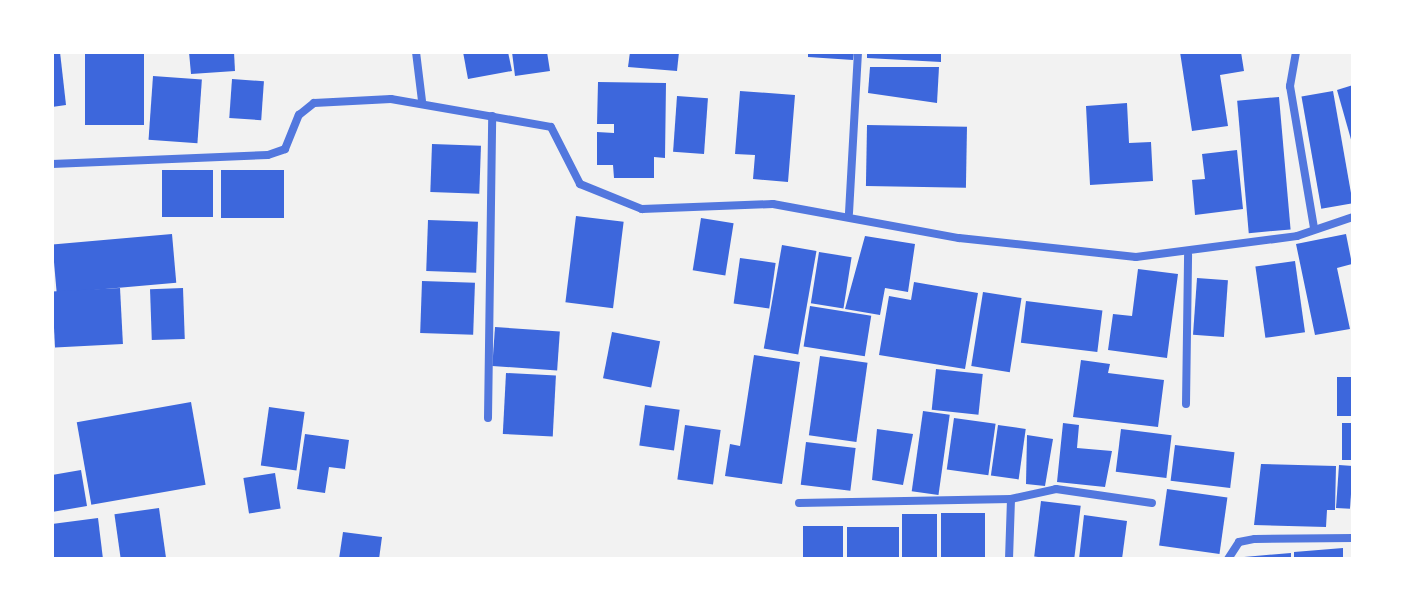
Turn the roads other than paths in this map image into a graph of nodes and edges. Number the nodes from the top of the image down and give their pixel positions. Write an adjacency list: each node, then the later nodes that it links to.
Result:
1 (416, 52): 4 (street)
2 (858, 52): 7 (street)
3 (1296, 52): 9 (street)
4 (422, 101): 5 (street); 6 (street)
5 (492, 116): 7 (street); 12 (street)
6 (52, 164)
7 (849, 213): 10 (street)
8 (1353, 217): 9 (street)
9 (1314, 228): 10 (street)
10 (1188, 255): 11 (street)
11 (1186, 404)
12 (488, 418)
13 (1011, 499): 14 (street); 15 (street); 17 (street)
14 (799, 503)
15 (1152, 503)
16 (1353, 538): 18 (street)
17 (1009, 559)
18 (1228, 559)

